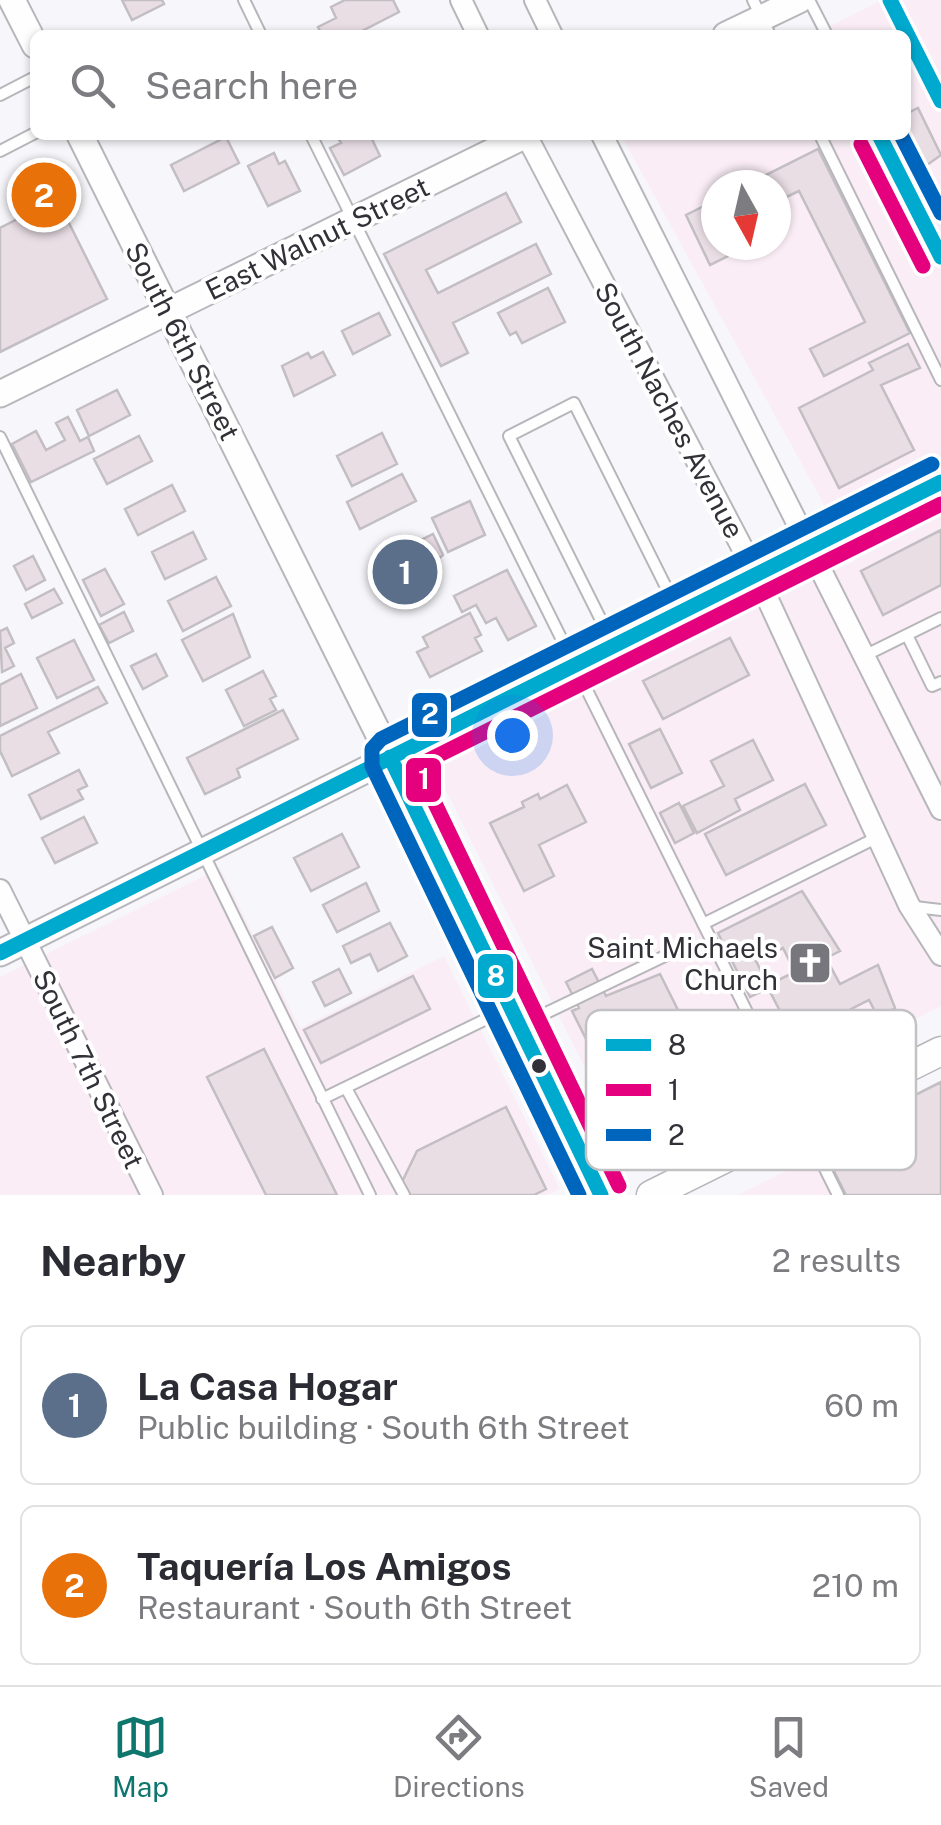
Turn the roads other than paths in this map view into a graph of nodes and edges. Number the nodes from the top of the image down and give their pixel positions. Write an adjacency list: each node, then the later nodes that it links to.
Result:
1 (12, 0): 15 (street)
2 (244, 0): 9 (lane)
3 (461, 0): 10 (street)
4 (535, 0): 11 (street)
5 (799, 0): 8 (street)
6 (809, 0): 13 (lane)
7 (890, 0): 14 (lane)
8 (762, 17): 12 (street)
9 (259, 30)
10 (476, 30)
11 (550, 30)
12 (736, 30)
13 (824, 30)
14 (905, 30)
15 (30, 35)
16 (911, 42): 19 (lane)
17 (30, 80): 18 (lane)
18 (0, 95)
19 (941, 101)
20 (30, 135): 28 (lane)
21 (82, 140): 31 (street, South 6th Street)
22 (313, 140): 29 (lane)
23 (516, 140): 29 (street, East Walnut Street)
24 (529, 140): 37 (street, South Naches Avenue)
25 (604, 140): 36 (street)
26 (822, 140): 32 (lane)
27 (882, 140): 30 (lane)
28 (0, 150)
29 (353, 220): 31 (street, East Walnut Street); 43 (lane)
30 (941, 257)
31 (168, 312): 33 (street, East Walnut Street); 45 (street, South 6th Street)
32 (941, 380)
33 (0, 394)
34 (0, 437): 48 (lane)
35 (941, 482): 36 (street)
36 (809, 550): 37 (street); 42 (street)
37 (757, 576): 38 (street); 47 (street, South Naches Avenue)
38 (680, 614): 41 (street); 41 (lane)
39 (941, 618): 40 (lane)
40 (907, 635): 42 (lane); 44 (lane)
41 (615, 646): 43 (street)
42 (863, 656): 46 (street)
43 (575, 666): 45 (street); 52 (lane)
44 (941, 682)
45 (390, 757): 48 (street); 58 (street, South 6th Street)
46 (941, 809)
47 (878, 837): 50 (street, South Naches Avenue); 52 (lane)
48 (203, 852): 53 (street); 62 (lane)
49 (0, 890): 53 (street, South 7th Street)
50 (909, 906): 51 (lane); 56 (street, South Naches Avenue)
51 (941, 910)
52 (703, 924): 57 (lane)
53 (25, 941): 54 (street); 67 (street, South 7th Street)
54 (0, 954)
55 (669, 954): 58 (lane)
56 (941, 955)
57 (746, 1010)
58 (515, 1016): 61 (lane); 63 (street, South 6th Street)
59 (941, 1051): 60 (main road)
60 (916, 1064)
61 (346, 1088): 62 (lane); 69 (lane)
62 (322, 1100): 68 (lane)
63 (586, 1164)
64 (589, 1170): 70 (street, South 6th Street)
65 (702, 1170): 71 (main road)
66 (825, 1170): 72 (lane)
67 (152, 1195)
68 (370, 1195)
69 (404, 1195)
70 (601, 1195)
71 (651, 1195)
72 (838, 1195)

